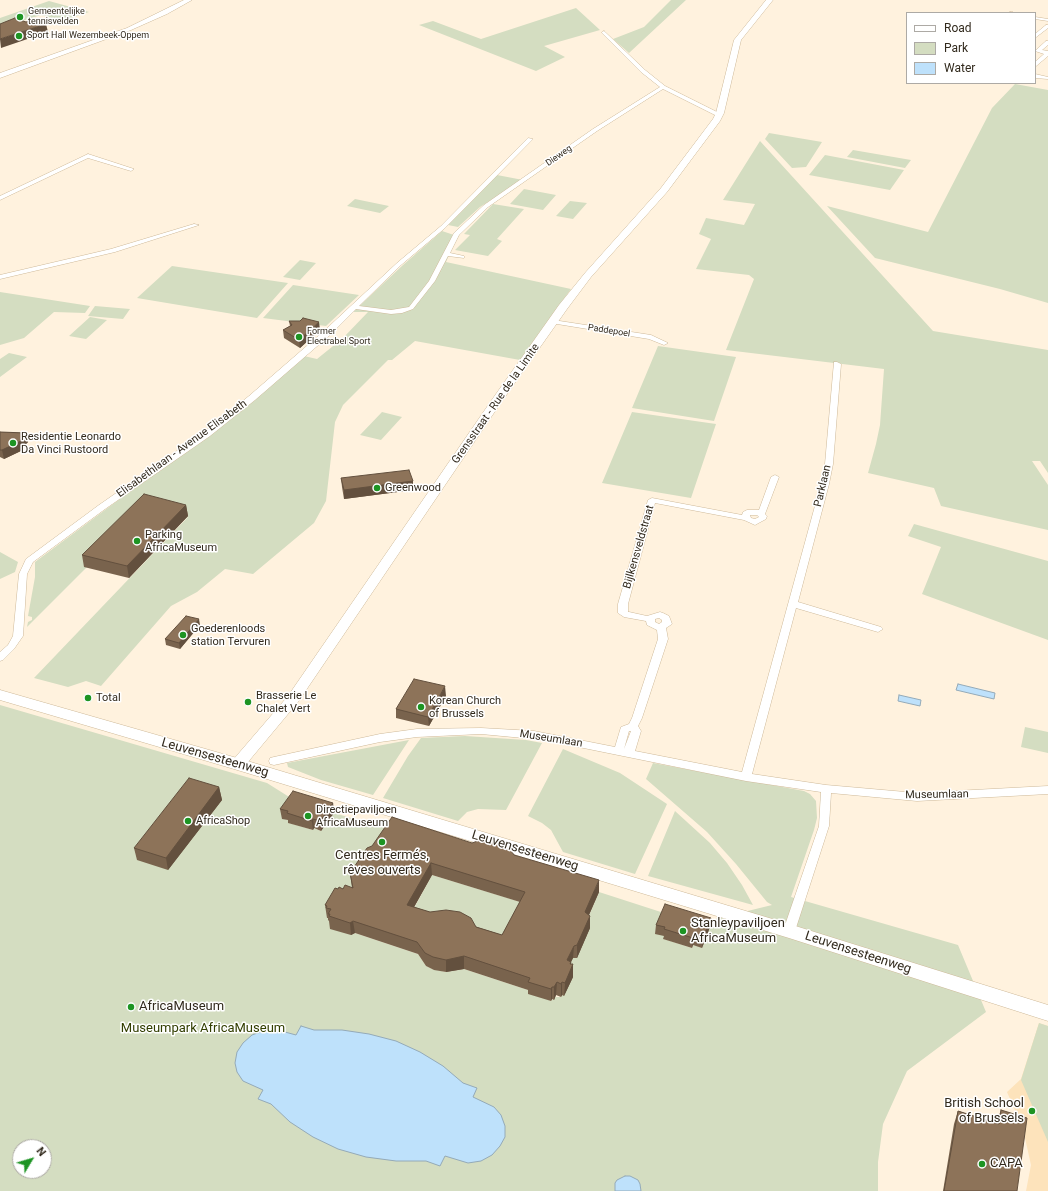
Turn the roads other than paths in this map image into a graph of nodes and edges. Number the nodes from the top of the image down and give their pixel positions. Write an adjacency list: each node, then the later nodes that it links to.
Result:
1 (189, 0): 12 (street)
2 (770, 0): 16 (street, Grensstraat - Rue de la Limite)
3 (1036, 18): 4 (street)
4 (1048, 20)
5 (1048, 26): 7 (street)
6 (604, 32): 15 (street)
7 (1036, 36)
8 (1048, 42): 10 (street)
9 (1048, 49): 10 (street)
10 (1038, 50): 11 (street)
11 (1036, 64)
12 (0, 76)
13 (1036, 76): 14 (street)
14 (1046, 78)
15 (663, 87): 16 (street); 22 (street, Dieweg)
16 (719, 115): 27 (street, Grensstraat - Rue de la Limite)
17 (530, 139): 21 (street, Elisabethlaan - Avenue Elisabeth)
18 (131, 169): 19 (street)
19 (0, 198)
20 (196, 225): 25 (street)
21 (443, 227): 22 (street); 26 (street, Elisabethlaan - Avenue Elisabeth)
22 (459, 231): 23 (street, Dieweg)
23 (446, 254): 24 (street); 26 (street, Dieweg)
24 (462, 258)
25 (0, 277)
26 (354, 307): 33 (street, Elisabethlaan - Avenue Elisabeth)
27 (553, 322): 28 (street, Paddepoel); 39 (street, Grensstraat - Rue de la Limite)
28 (664, 343)
29 (837, 364): 31 (street, Parklaan)
30 (775, 477): 35 (street, Bijlkensveldstraat)
31 (793, 604): 32 (street); 40 (street, Parklaan)
32 (878, 629)
33 (0, 658)
34 (0, 695): 39 (main road, Leuvensesteenweg)
35 (633, 726): 36 (street, Bijlkensveldstraat); 37 (street, Bijlkensveldstraat)
36 (619, 750): 37 (street, Museumlaan); 38 (street, Museumlaan)
37 (629, 752): 40 (street, Museumlaan)
38 (274, 761)
39 (238, 764): 43 (main road, Leuvensesteenweg)
40 (746, 777): 41 (street, Museumlaan)
41 (826, 789): 42 (street, Museumlaan); 43 (street)
42 (1048, 790)
43 (789, 931): 44 (main road, Leuvensesteenweg)
44 (1048, 1013)

